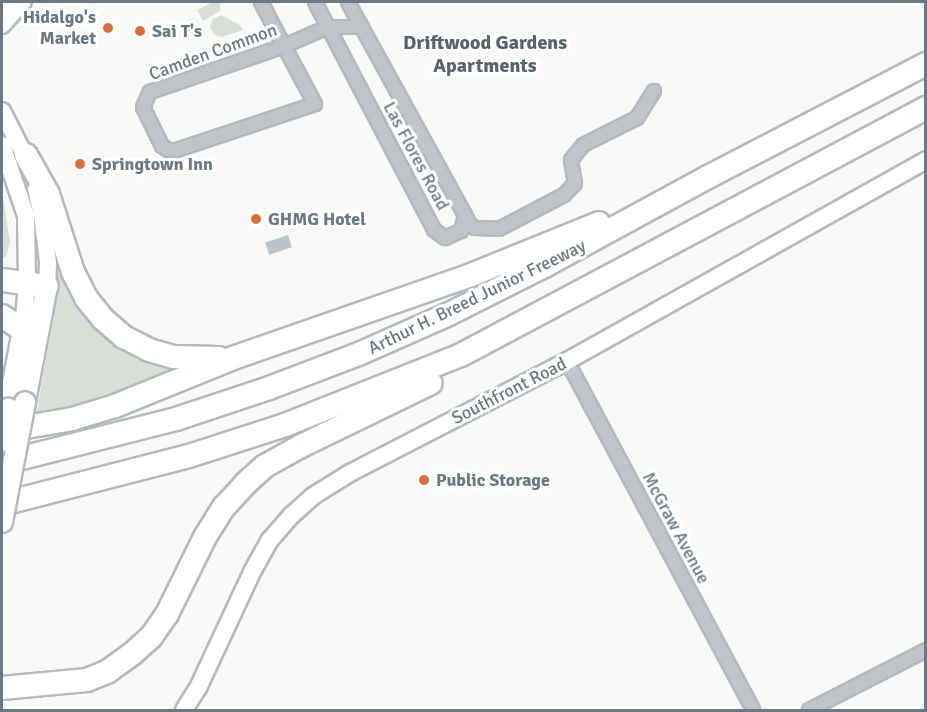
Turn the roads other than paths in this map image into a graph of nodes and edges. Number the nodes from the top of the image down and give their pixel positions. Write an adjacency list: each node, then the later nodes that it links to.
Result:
1 (23, 2): 5 (street)
2 (261, 2): 8 (street)
3 (315, 2): 6 (street, Las Flores Road)
4 (348, 2): 7 (street, Las Flores Road)
5 (2, 25)
6 (328, 27): 7 (street, Camden Common); 8 (street, Camden Common); 17 (street, Las Flores Road)
7 (362, 27): 17 (street, Las Flores Road)
8 (284, 46): 8 (street, Camden Common)
9 (926, 64): 16 (highway, Arthur H. Breed Junior Freeway)
10 (654, 91): 17 (street)
11 (926, 108): 22 (highway)
12 (2, 111): 14 (street)
13 (2, 145): 19 (street)
14 (26, 155): 19 (street); 23 (highway)
15 (926, 160): 24 (street, Southfront Road)
16 (708, 177): 23 (highway); 28 (highway, Arthur H. Breed Junior Freeway)
17 (465, 215)
18 (2, 280): 19 (highway)
19 (37, 284): 21 (street); 25 (main road)
20 (2, 316): 21 (highway)
21 (23, 330): 25 (main road)
22 (492, 340): 29 (highway); 33 (highway)
23 (232, 358): 26 (highway)
24 (567, 361): 35 (street, Southfront Road); 36 (street, McGraw Avenue)
25 (16, 405): 27 (main road, bridge); 30 (main road, bridge)
26 (2, 431)
27 (2, 441)
28 (2, 463)
29 (2, 504)
30 (2, 522)
31 (926, 650): 37 (street)
32 (2, 672): 33 (highway)
33 (40, 684): 34 (highway)
34 (2, 688)
35 (184, 711)
36 (753, 711)
37 (809, 711)

